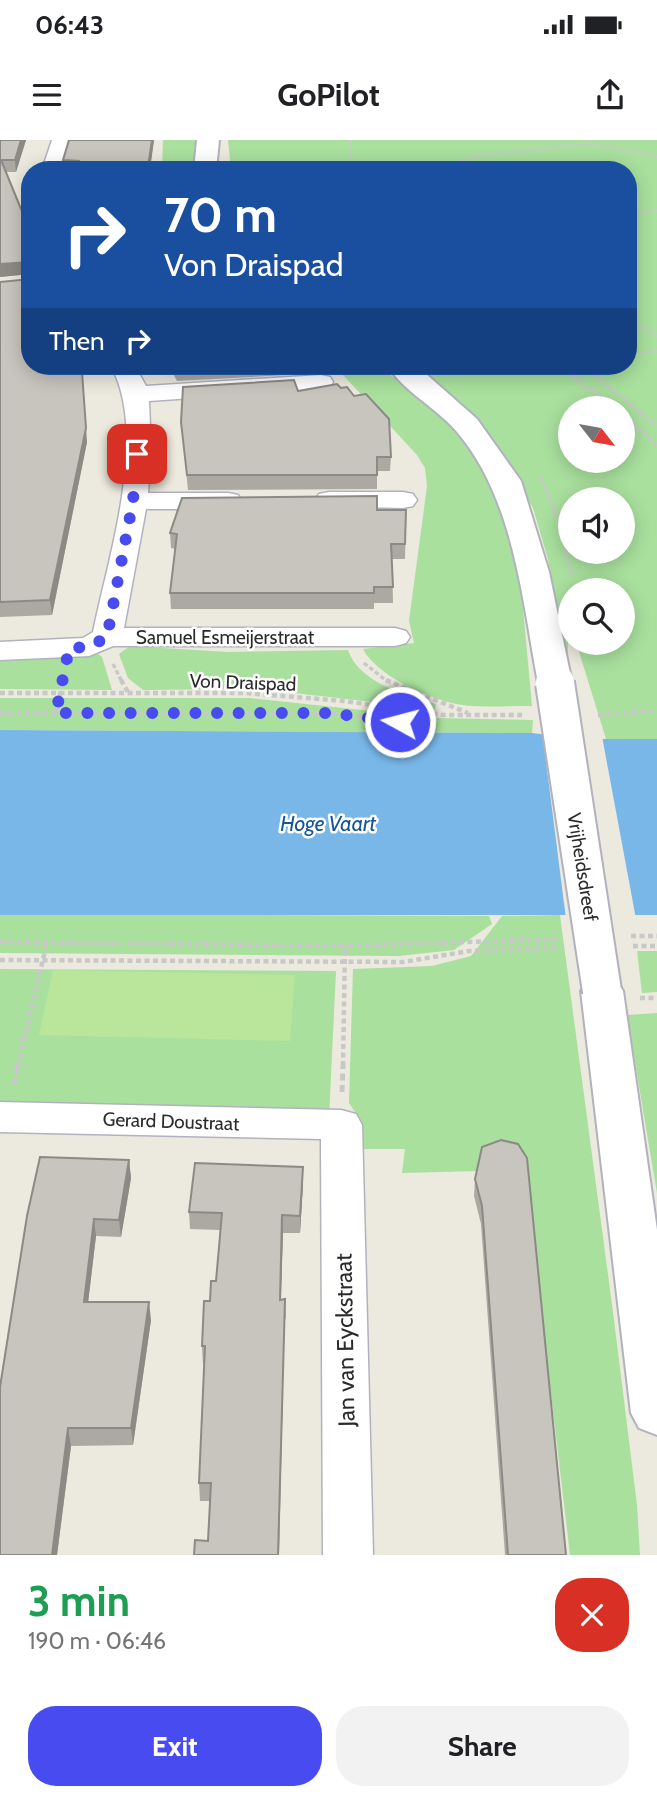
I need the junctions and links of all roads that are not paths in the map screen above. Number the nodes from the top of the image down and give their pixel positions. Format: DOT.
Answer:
graph roads {
  1 [pos="62,140"];
  2 [pos="55,161"];
  3 [pos="128,375"];
  4 [pos="411,375"];
  5 [pos="321,382"];
  6 [pos="136,394"];
  7 [pos="255,500"];
  8 [pos="309,500"];
  9 [pos="403,500"];
  10 [pos="133,501"];
  11 [pos="107,637"];
  12 [pos="395,637"];
  13 [pos="0,650"];
  14 [pos="3,1117"];
  15 [pos="341,1125"];
  16 [pos="657,1413"];
  17 [pos="348,1555"];
  1 -- 2 [label="street"];
  3 -- 6 [label="street, Samuel Esmeijerstraat"];
  4 -- 16 [label="main road, Vrijheidsdreef, bridge"];
  5 -- 6 [label="street"];
  6 -- 10 [label="street, Samuel Esmeijerstraat"];
  7 -- 10 [label="street"];
  8 -- 9 [label="street"];
  10 -- 11 [label="street, Samuel Esmeijerstraat"];
  11 -- 12 [label="street, Samuel Esmeijerstraat"];
  11 -- 13 [label="street"];
  14 -- 15 [label="street, Gerard Doustraat"];
  15 -- 17 [label="street, Jan van Eyckstraat"];
}
